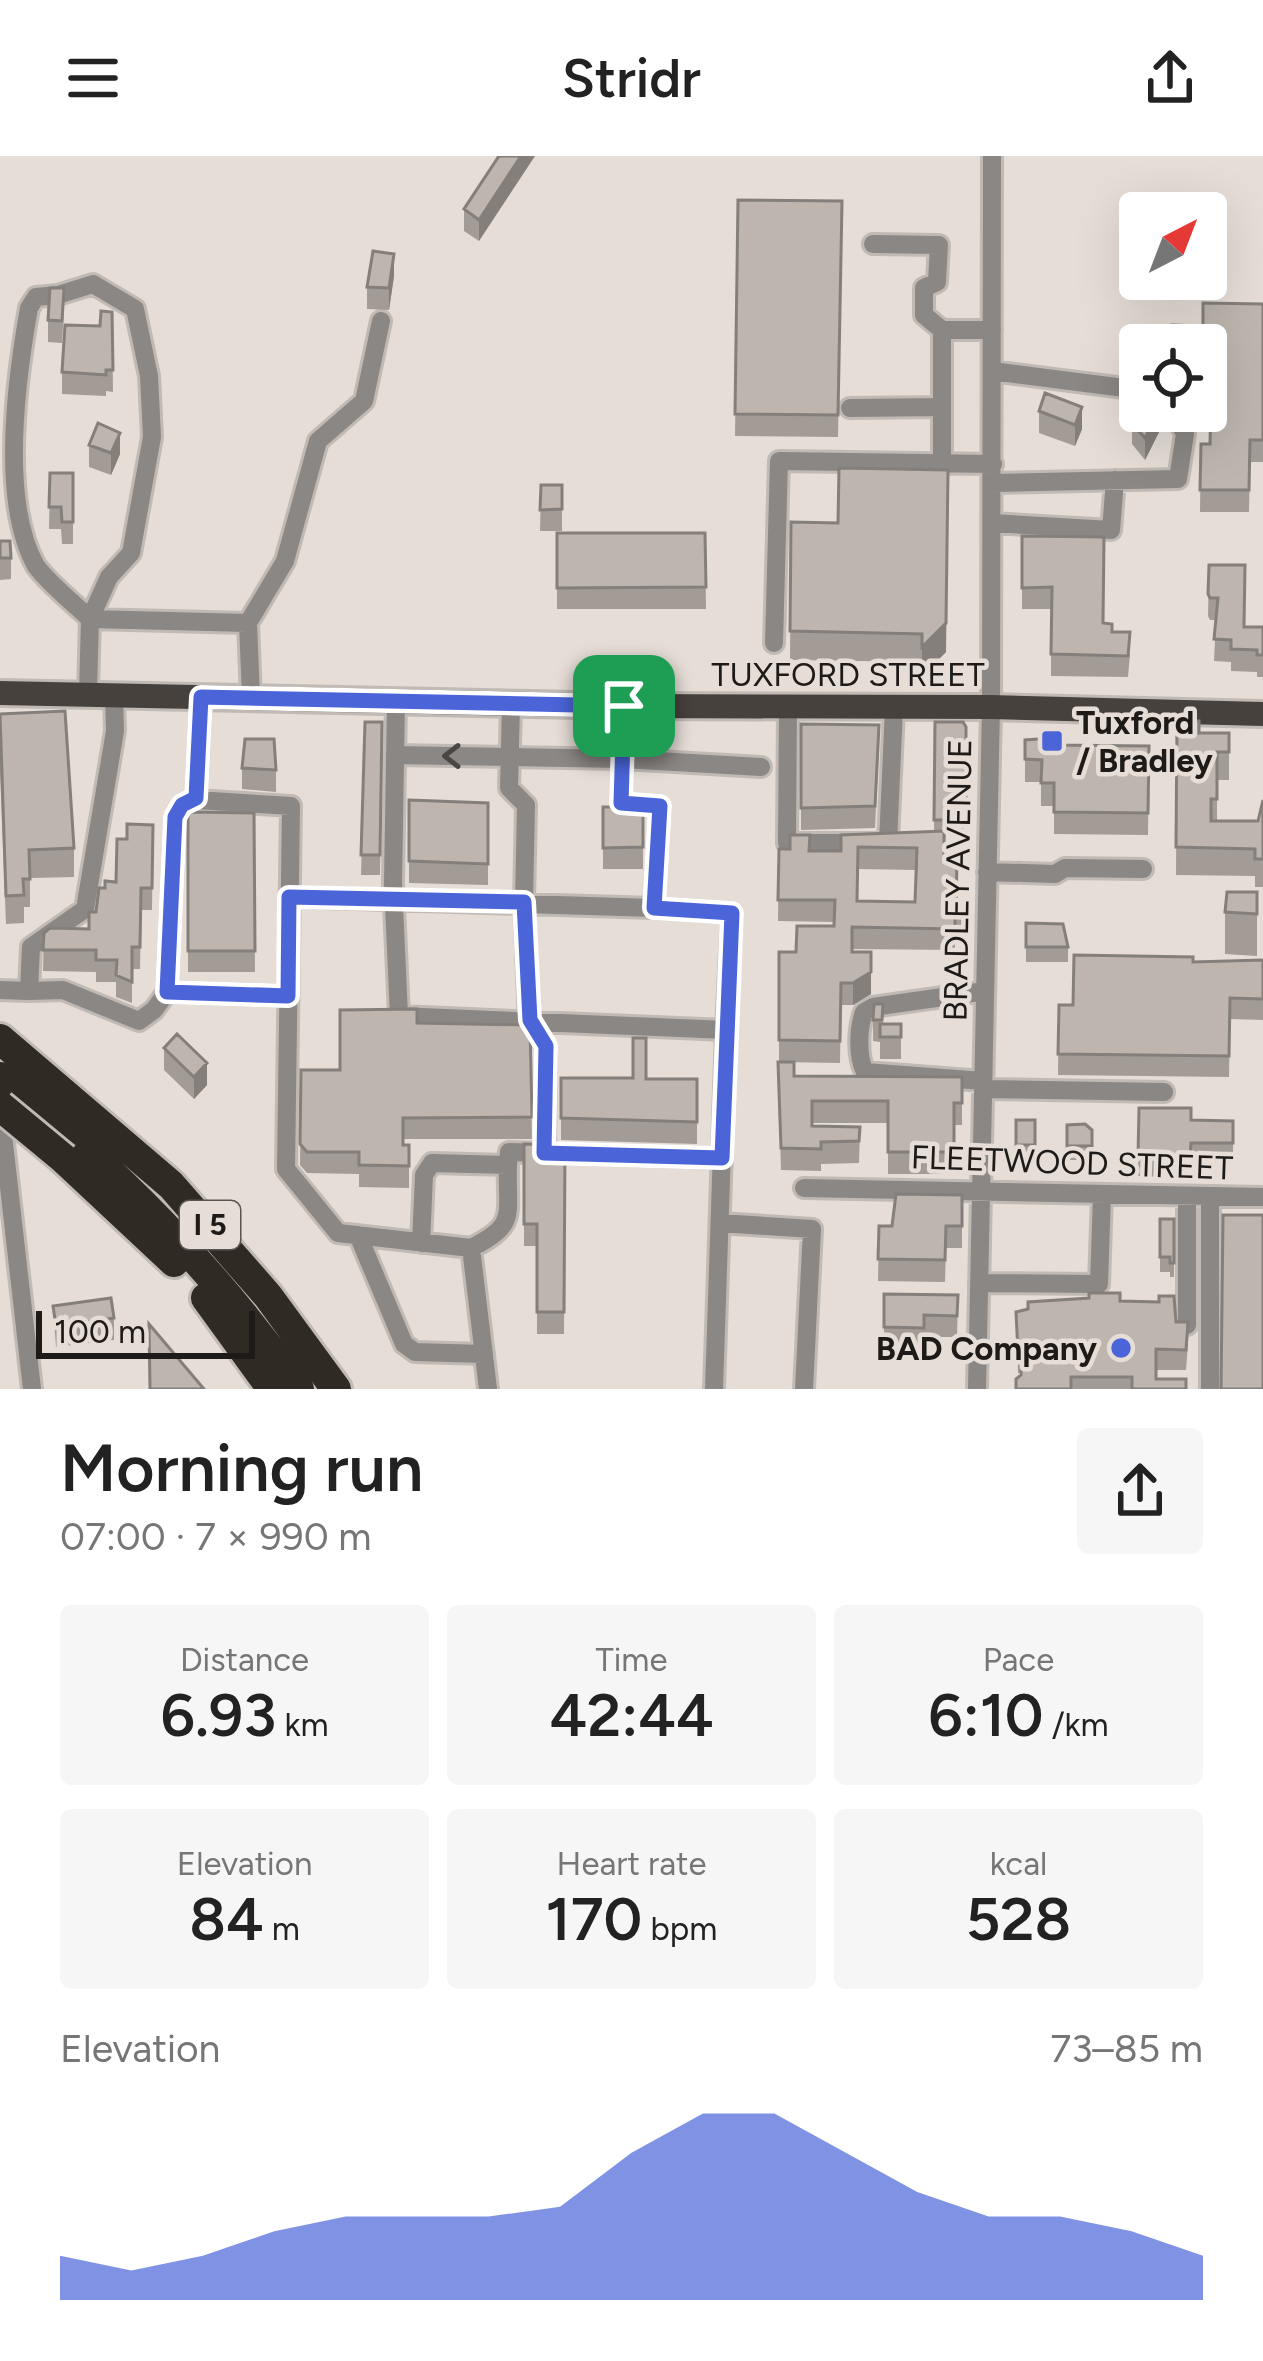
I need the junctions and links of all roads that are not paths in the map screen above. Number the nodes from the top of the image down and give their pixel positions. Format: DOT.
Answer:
graph roads {
  1 [pos="992,156"];
  2 [pos="873,244"];
  3 [pos="382,321"];
  4 [pos="943,330"];
  5 [pos="992,330"];
  6 [pos="992,371"];
  7 [pos="1119,387"];
  8 [pos="942,407"];
  9 [pos="850,408"];
  10 [pos="1184,432"];
  11 [pos="942,464"];
  12 [pos="993,474"];
  13 [pos="1115,480"];
  14 [pos="992,523"];
  15 [pos="91,619"];
  16 [pos="248,623"];
  17 [pos="774,643"];
  18 [pos="0,693"];
  19 [pos="114,693"];
  20 [pos="88,694"];
  21 [pos="201,697"];
  22 [pos="251,698"];
  23 [pos="396,701"];
  24 [pos="511,704"];
  25 [pos="624,706"];
  26 [pos="788,707"];
  27 [pos="991,707"];
  28 [pos="894,708"];
  29 [pos="1263,714"];
  30 [pos="395,751"];
  31 [pos="509,756"];
  32 [pos="623,759"];
  33 [pos="761,767"];
  34 [pos="196,798"];
  35 [pos="1143,869"];
  36 [pos="987,872"];
  37 [pos="289,897"];
  38 [pos="394,898"];
  39 [pos="524,902"];
  40 [pos="654,908"];
  41 [pos="0,990"];
  42 [pos="29,991"];
  43 [pos="985,991"];
  44 [pos="167,992"];
  45 [pos="288,996"];
  46 [pos="530,1020"];
  47 [pos="726,1030"];
  48 [pos="0,1039"];
  49 [pos="0,1062"];
  50 [pos="0,1077"];
  51 [pos="983,1085"];
  52 [pos="1164,1092"];
  53 [pos="0,1106"];
  54 [pos="60,1107"];
  55 [pos="544,1153"];
  56 [pos="722,1158"];
  57 [pos="508,1165"];
  58 [pos="804,1188"];
  59 [pos="980,1192"];
  60 [pos="1102,1194"];
  61 [pos="1187,1196"];
  62 [pos="1210,1196"];
  63 [pos="1263,1198"];
  64 [pos="720,1223"];
  65 [pos="358,1235"];
  66 [pos="421,1243"];
  67 [pos="471,1248"];
  68 [pos="979,1282"];
  69 [pos="1187,1325"];
  70 [pos="484,1354"];
  71 [pos="32,1389"];
  72 [pos="272,1389"];
  73 [pos="298,1389"];
  74 [pos="314,1389"];
  75 [pos="336,1389"];
  76 [pos="488,1389"];
  77 [pos="714,1389"];
  78 [pos="804,1389"];
  79 [pos="977,1389"];
  80 [pos="1210,1389"];
  1 -- 5 [label="street, BRADLEY AVENUE"];
  2 -- 4 [label="street"];
  3 -- 16 [label="street"];
  4 -- 5 [label="street"];
  4 -- 8 [label="street"];
  5 -- 6 [label="street, BRADLEY AVENUE"];
  6 -- 7 [label="street"];
  6 -- 12 [label="street, BRADLEY AVENUE"];
  8 -- 9 [label="street"];
  8 -- 11 [label="street"];
  10 -- 13 [label="street"];
  11 -- 12 [label="street"];
  11 -- 17 [label="street"];
  12 -- 13 [label="street"];
  12 -- 14 [label="street, BRADLEY AVENUE"];
  13 -- 14 [label="street"];
  14 -- 27 [label="street, BRADLEY AVENUE"];
  15 -- 15 [label="street"];
  15 -- 16 [label="street"];
  15 -- 20 [label="street"];
  16 -- 22 [label="street"];
  18 -- 20 [label="main road, TUXFORD STREET"];
  19 -- 20 [label="main road, TUXFORD STREET"];
  19 -- 21 [label="main road, TUXFORD STREET"];
  19 -- 42 [label="street"];
  21 -- 22 [label="main road, TUXFORD STREET"];
  21 -- 34 [label="street"];
  22 -- 23 [label="main road, TUXFORD STREET"];
  23 -- 24 [label="main road, TUXFORD STREET"];
  23 -- 30 [label="street"];
  24 -- 25 [label="main road, TUXFORD STREET"];
  24 -- 31 [label="street"];
  25 -- 26 [label="main road, TUXFORD STREET"];
  25 -- 32 [label="street"];
  26 -- 28 [label="main road, TUXFORD STREET"];
  26 -- 28 [label="street"];
  27 -- 28 [label="main road, TUXFORD STREET"];
  27 -- 29 [label="main road, TUXFORD STREET"];
  27 -- 36 [label="street, BRADLEY AVENUE"];
  31 -- 30 [label="street, one-way"];
  30 -- 38 [label="street"];
  31 -- 32 [label="street"];
  31 -- 39 [label="street"];
  32 -- 33 [label="street"];
  32 -- 40 [label="street"];
  34 -- 37 [label="street"];
  34 -- 44 [label="street"];
  35 -- 36 [label="street"];
  36 -- 43 [label="street, BRADLEY AVENUE"];
  37 -- 38 [label="street"];
  37 -- 45 [label="street"];
  38 -- 39 [label="street"];
  38 -- 46 [label="street"];
  39 -- 40 [label="street"];
  39 -- 46 [label="street"];
  40 -- 47 [label="street"];
  41 -- 42 [label="street"];
  42 -- 44 [label="street"];
  43 -- 51 [label="street, BRADLEY AVENUE"];
  43 -- 51 [label="street"];
  44 -- 45 [label="street"];
  45 -- 65 [label="street"];
  46 -- 47 [label="street"];
  46 -- 55 [label="street"];
  47 -- 56 [label="street"];
  48 -- 54 [label="highway, I 5"];
  49 -- 54 [label="highway"];
  50 -- 54 [label="highway"];
  51 -- 52 [label="street"];
  51 -- 59 [label="street, BRADLEY AVENUE"];
  53 -- 71 [label="street"];
  53 -- 72 [label="highway, I 5, bridge"];
  54 -- 73 [label="highway"];
  54 -- 74 [label="highway"];
  54 -- 75 [label="highway, I 5"];
  55 -- 56 [label="street"];
  55 -- 57 [label="street"];
  56 -- 64 [label="street"];
  57 -- 66 [label="street"];
  57 -- 67 [label="street"];
  58 -- 59 [label="street, FLEETWOOD STREET"];
  59 -- 60 [label="street, FLEETWOOD STREET"];
  59 -- 68 [label="street, BRADLEY AVENUE"];
  60 -- 61 [label="street, FLEETWOOD STREET"];
  60 -- 68 [label="street"];
  61 -- 62 [label="street, FLEETWOOD STREET"];
  61 -- 69 [label="street"];
  62 -- 63 [label="street, FLEETWOOD STREET"];
  62 -- 80 [label="street"];
  64 -- 77 [label="street"];
  64 -- 78 [label="street"];
  65 -- 66 [label="street"];
  65 -- 70 [label="street"];
  66 -- 67 [label="street"];
  67 -- 70 [label="street"];
  68 -- 79 [label="street, BRADLEY AVENUE"];
  70 -- 76 [label="street"];
}
